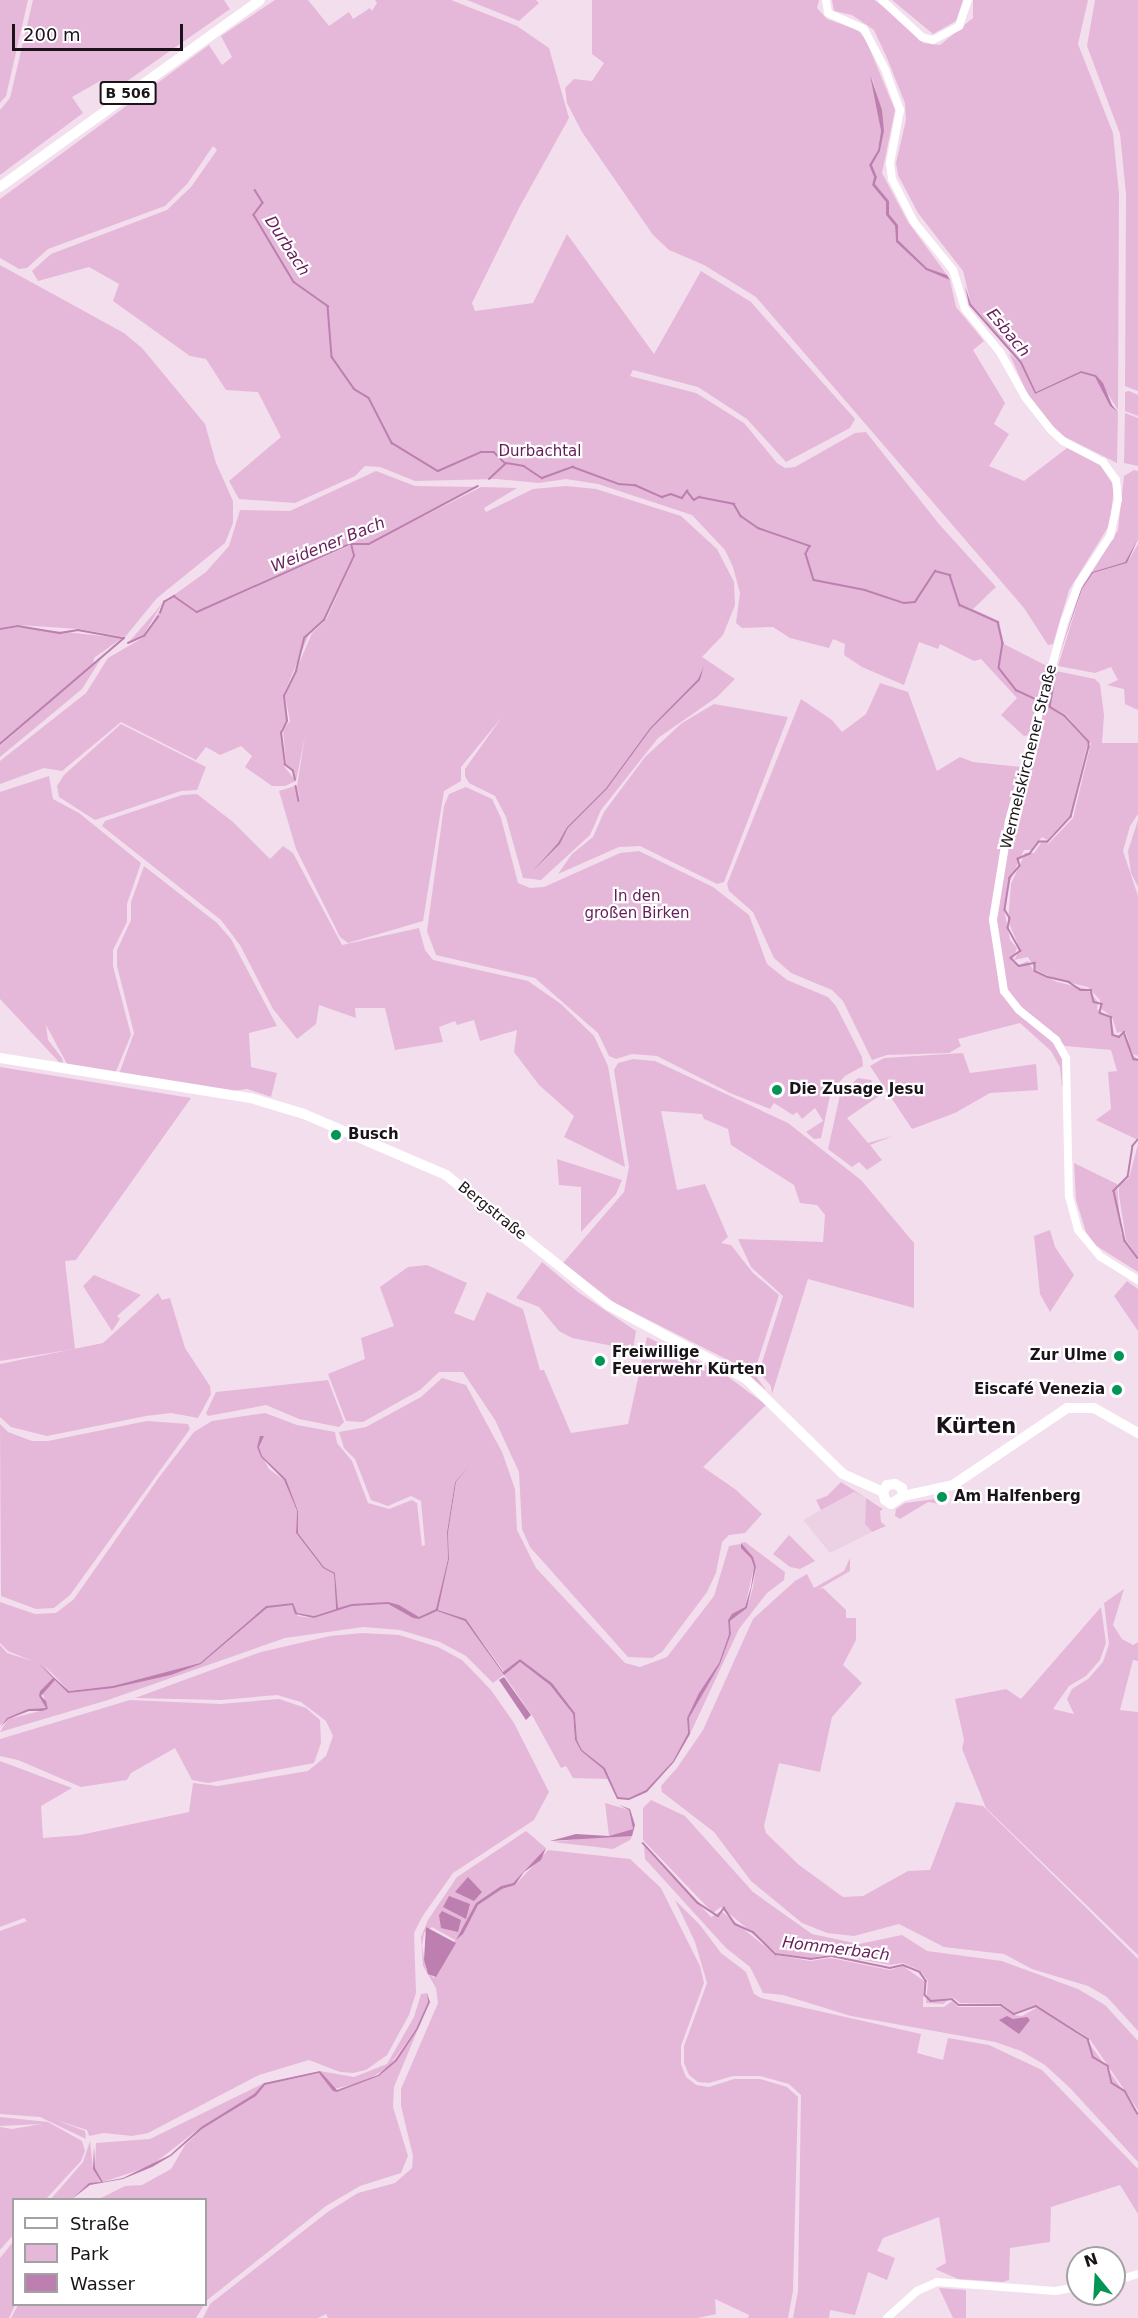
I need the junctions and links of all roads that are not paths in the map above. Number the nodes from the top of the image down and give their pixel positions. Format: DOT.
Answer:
graph roads {
  1 [pos="260,0"];
  2 [pos="826,0"];
  3 [pos="882,0"];
  4 [pos="968,0"];
  5 [pos="0,187"];
  6 [pos="0,1058"];
  7 [pos="1138,1280"];
  8 [pos="1138,1433"];
  9 [pos="1066,2289"];
  10 [pos="887,2318"];
  1 -- 5 [label="main road, B 506"];
  2 -- 7 [label="street, Wermelskirchener Straße"];
  3 -- 4 [label="street"];
  6 -- 8 [label="main road, Bergstraße"];
  9 -- 10 [label="street"];
}
